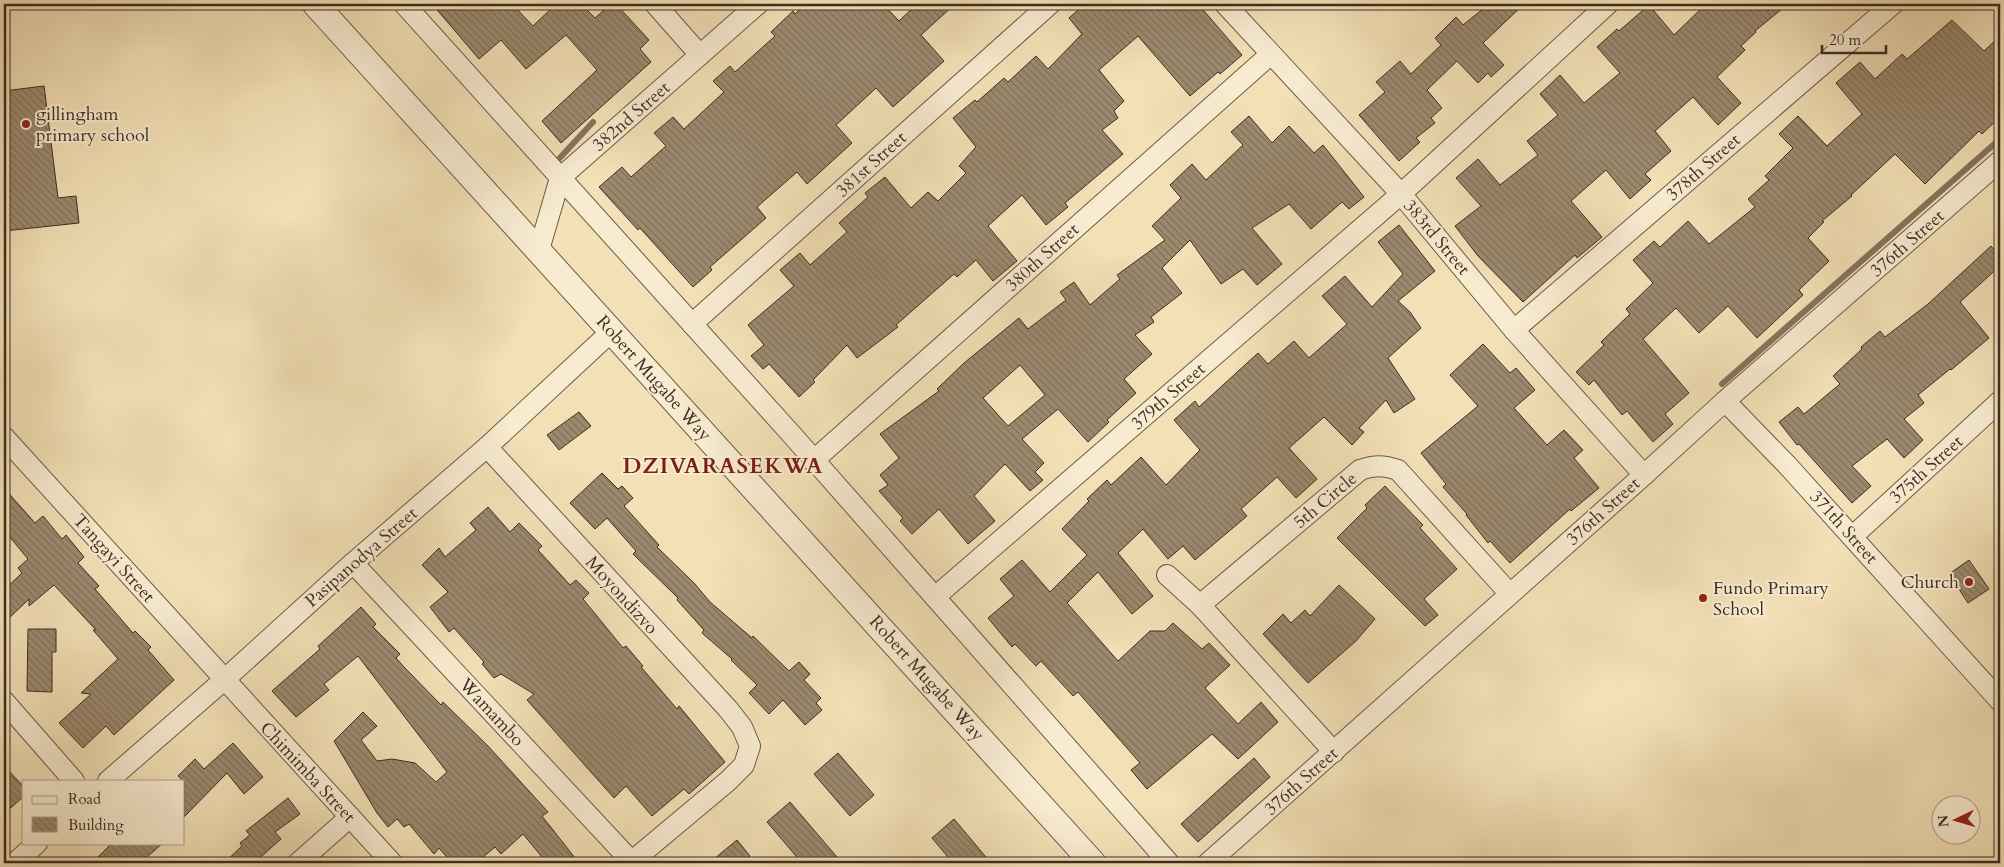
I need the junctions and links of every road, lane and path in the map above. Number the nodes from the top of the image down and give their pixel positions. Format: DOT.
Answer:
graph roads {
  1 [pos="316,4"];
  2 [pos="404,4"];
  3 [pos="655,4"];
  4 [pos="758,4"];
  5 [pos="1050,4"];
  6 [pos="1225,4"];
  7 [pos="1608,4"];
  8 [pos="1893,4"];
  9 [pos="700,54"];
  10 [pos="1271,54"];
  11 [pos="2000,162"];
  12 [pos="560,178"];
  13 [pos="1401,194"];
  14 [pos="539,250"];
  15 [pos="692,324"];
  16 [pos="1514,330"];
  17 [pos="612,331"];
  18 [pos="1725,401"];
  19 [pos="2000,402"];
  20 [pos="4,436"];
  21 [pos="487,447"];
  22 [pos="813,461"];
  23 [pos="1644,475"];
  24 [pos="1852,536"];
  25 [pos="353,563"];
  26 [pos="1167,575"];
  27 [pos="1510,594"];
  28 [pos="935,597"];
  29 [pos="1200,605"];
  30 [pos="224,680"];
  31 [pos="4,701"];
  32 [pos="2000,701"];
  33 [pos="1334,752"];
  34 [pos="73,780"];
  35 [pos="109,780"];
  36 [pos="350,817"];
  37 [pos="36,844"];
  38 [pos="631,862"];
  39 [pos="15,863"];
  40 [pos="298,863"];
  41 [pos="392,863"];
  42 [pos="1093,863"];
  43 [pos="1169,863"];
  44 [pos="1208,863"];
  1 -- 14 [label="street, Robert Mugabe Way"];
  2 -- 12 [label="street"];
  3 -- 9 [label="street"];
  4 -- 9 [label="street, 382nd Street"];
  5 -- 15 [label="street, 381st Street"];
  6 -- 10 [label="street, 383rd Street"];
  7 -- 13 [label="street, 379th Street"];
  8 -- 16 [label="street, 378th Street"];
  9 -- 12 [label="street, 382nd Street"];
  10 -- 13 [label="street, 383rd Street"];
  10 -- 22 [label="street, 380th Street"];
  11 -- 18 [label="street, 376th Street"];
  12 -- 14 [label="street"];
  12 -- 15 [label="street"];
  13 -- 16 [label="street, 383rd Street"];
  13 -- 28 [label="street, 379th Street"];
  14 -- 17 [label="street, Robert Mugabe Way"];
  15 -- 22 [label="street"];
  16 -- 23 [label="street, 383rd Street"];
  17 -- 21 [label="street, Pasipanodya Street"];
  17 -- 42 [label="street, Robert Mugabe Way"];
  18 -- 23 [label="street, 376th Street"];
  18 -- 24 [label="street, 371th Street"];
  19 -- 24 [label="street, 375th Street"];
  20 -- 30 [label="street, Tangayi Street"];
  21 -- 25 [label="street, Pasipanodya Street"];
  21 -- 38 [label="street, Moyondizvo"];
  22 -- 28 [label="street"];
  23 -- 27 [label="street, 376th Street"];
  24 -- 32 [label="street, 371th Street"];
  25 -- 30 [label="street, Pasipanodya Street"];
  25 -- 38 [label="street, Wamambo"];
  26 -- 29 [label="street"];
  27 -- 29 [label="street, 5th Circle"];
  27 -- 33 [label="street, 376th Street"];
  28 -- 43 [label="street"];
  29 -- 33 [label="street"];
  30 -- 35 [label="street, Pasipanodya Street"];
  30 -- 36 [label="street, Chimimba Street"];
  31 -- 34 [label="street"];
  33 -- 44 [label="street, 376th Street"];
  36 -- 40 [label="street"];
  36 -- 41 [label="street, Chimimba Street"];
  37 -- 39 [label="street"];
}
